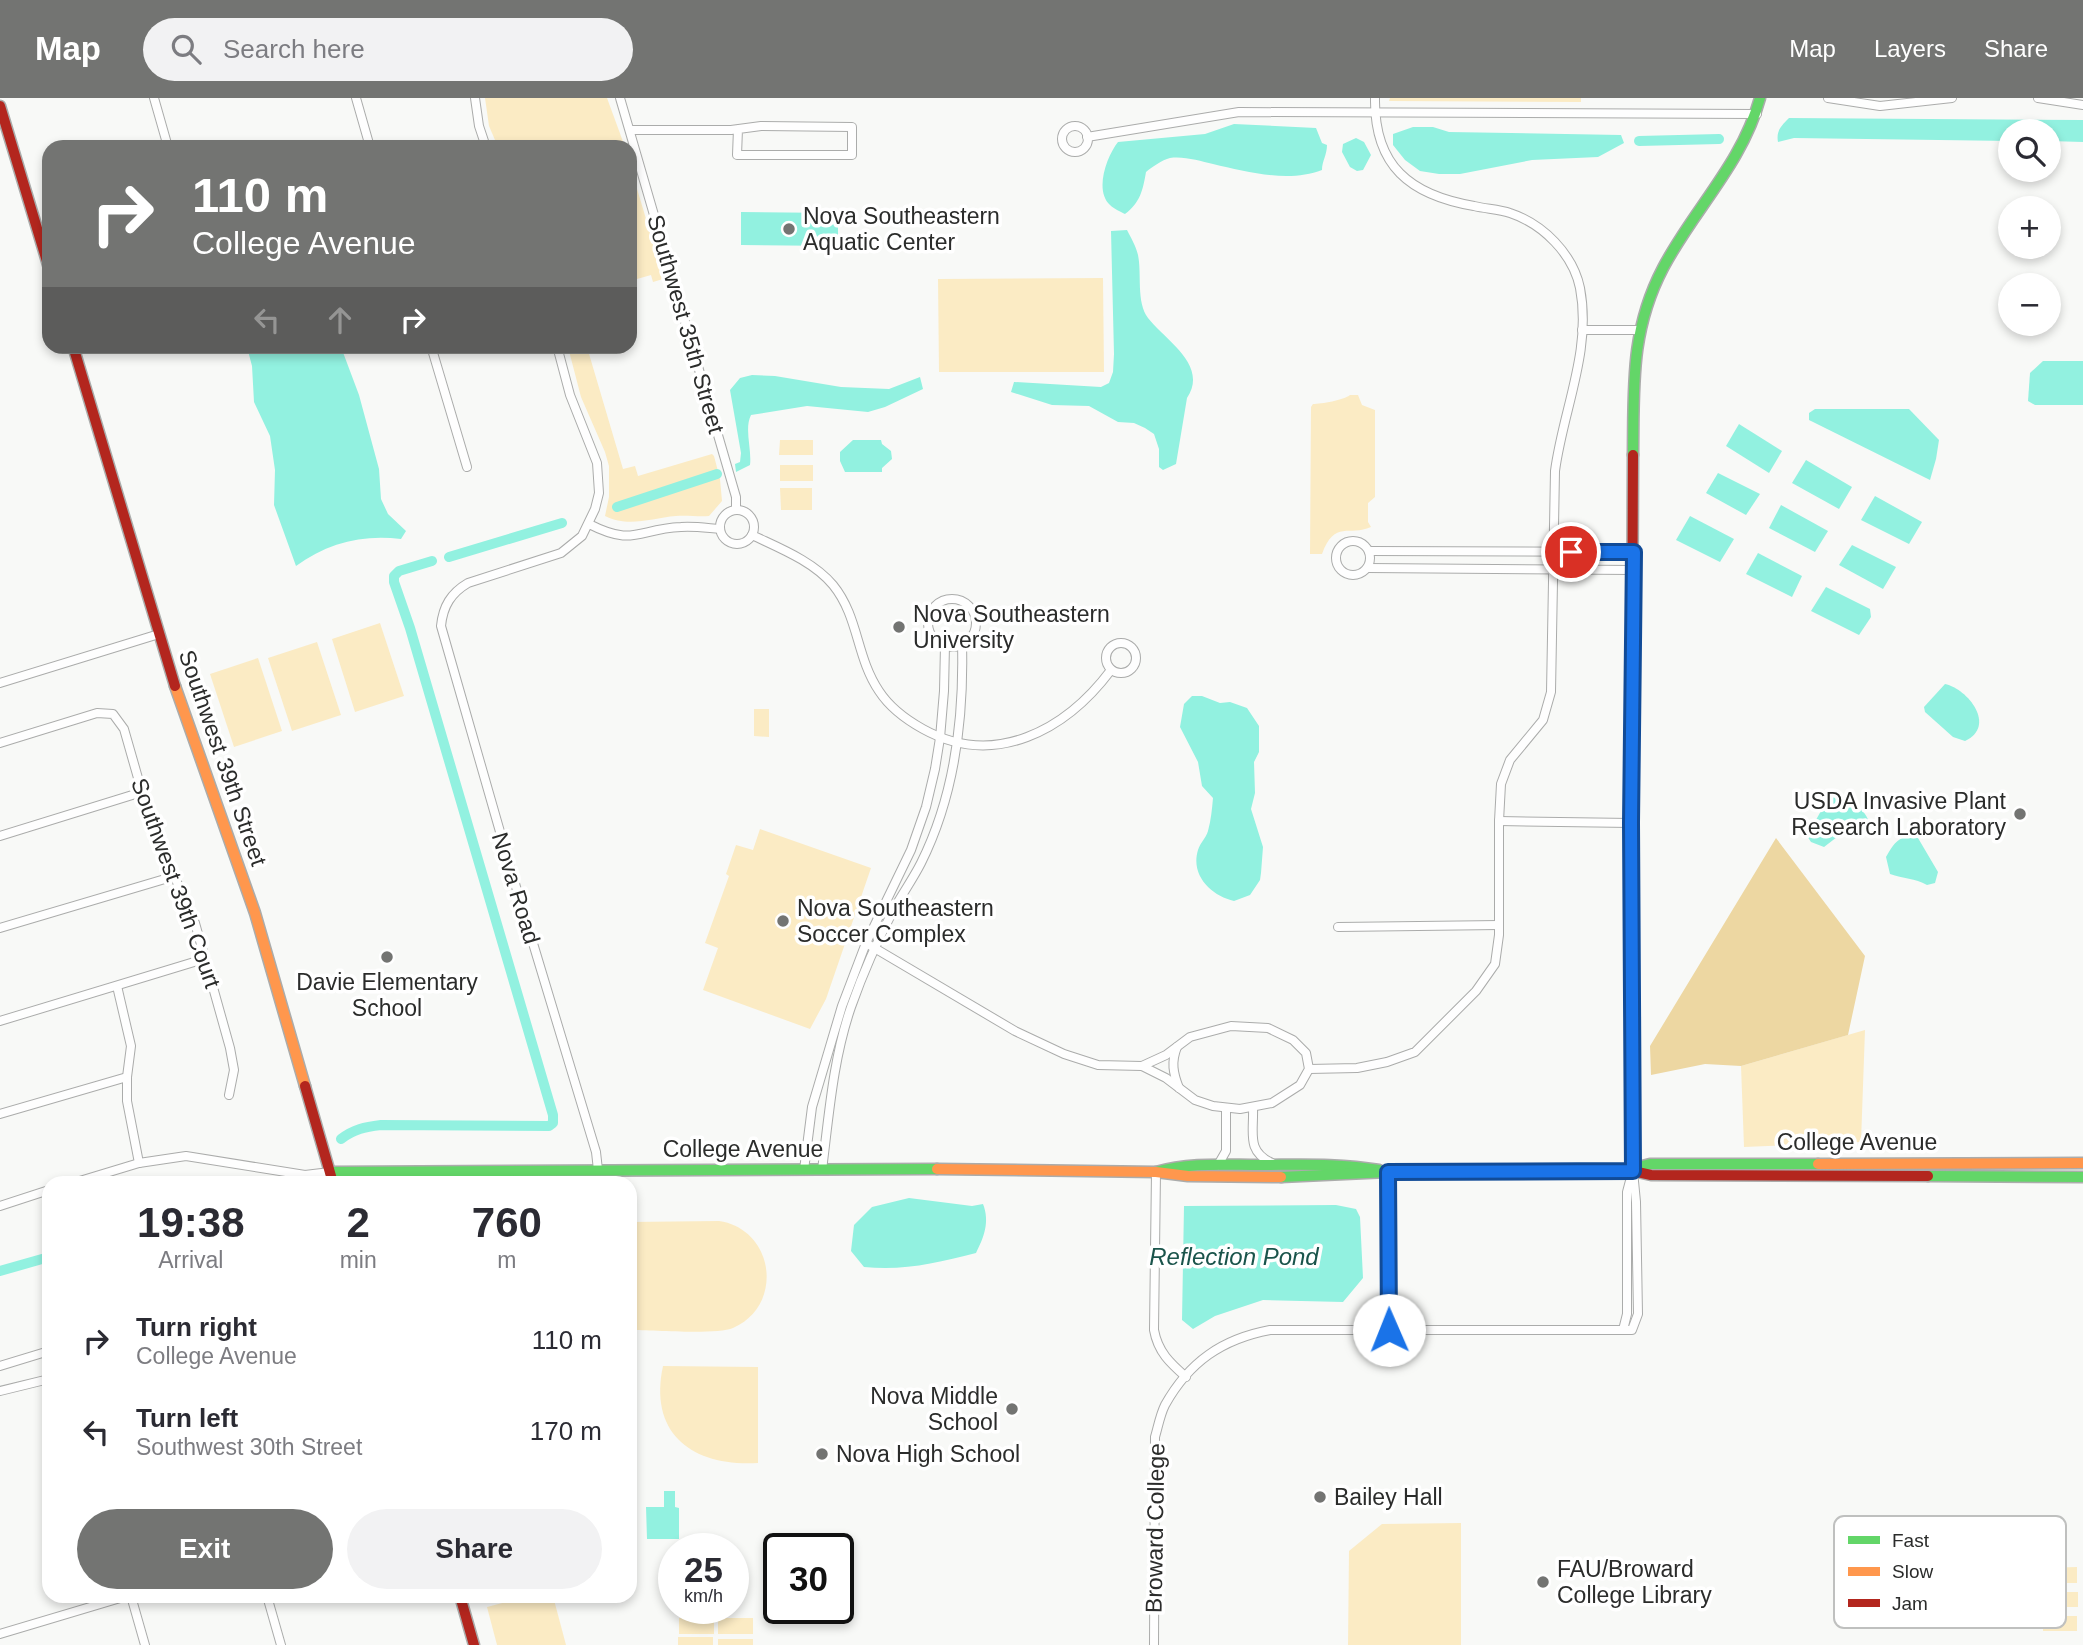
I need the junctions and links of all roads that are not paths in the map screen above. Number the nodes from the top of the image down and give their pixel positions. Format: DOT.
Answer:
graph roads {
  1 [pos="154,98"];
  2 [pos="356,98"];
  3 [pos="475,98"];
  4 [pos="620,98"];
  5 [pos="1375,98"];
  6 [pos="1760,98"];
  7 [pos="1828,98"];
  8 [pos="1952,98"];
  9 [pos="2038,98"];
  10 [pos="2083,105"];
  11 [pos="0,106"];
  12 [pos="1375,114"];
  13 [pos="1757,114"];
  14 [pos="738,129"];
  15 [pos="631,130"];
  16 [pos="1087,136"];
  17 [pos="166,140"];
  18 [pos="368,140"];
  19 [pos="484,140"];
  20 [pos="634,140"];
  21 [pos="637,151"];
  22 [pos="42,245"];
  23 [pos="1582,330"];
  24 [pos="1640,330"];
  25 [pos="75,354"];
  26 [pos="432,354"];
  27 [pos="559,354"];
  28 [pos="467,467"];
  29 [pos="736,510"];
  30 [pos="589,524"];
  31 [pos="720,529"];
  32 [pos="752,535"];
  33 [pos="1369,551"];
  34 [pos="1553,552"];
  35 [pos="1634,552"];
  36 [pos="1368,568"];
  37 [pos="1553,568"];
  38 [pos="1633,570"];
  39 [pos="159,634"];
  40 [pos="961,644"];
  41 [pos="945,645"];
  42 [pos="1111,670"];
  43 [pos="0,683"];
  44 [pos="940,738"];
  45 [pos="956,742"];
  46 [pos="0,743"];
  47 [pos="142,792"];
  48 [pos="1499,821"];
  49 [pos="1631,823"];
  50 [pos="0,835"];
  51 [pos="175,876"];
  52 [pos="1499,925"];
  53 [pos="1338,927"];
  54 [pos="0,928"];
  55 [pos="870,945"];
  56 [pos="204,959"];
  57 [pos="117,986"];
  58 [pos="0,1021"];
  59 [pos="1178,1047"];
  60 [pos="1142,1066"];
  61 [pos="1309,1069"];
  62 [pos="127,1077"];
  63 [pos="818,1084"];
  64 [pos="832,1088"];
  65 [pos="1180,1088"];
  66 [pos="229,1095"];
  67 [pos="1226,1108"];
  68 [pos="1253,1108"];
  69 [pos="0,1114"];
  70 [pos="139,1163"];
  71 [pos="2083,1163"];
  72 [pos="1218,1165"];
  73 [pos="1275,1165"];
  74 [pos="598,1170"];
  75 [pos="804,1170"];
  76 [pos="822,1170"];
  77 [pos="1633,1171"];
  78 [pos="1156,1172"];
  79 [pos="1388,1172"];
  80 [pos="96,1176"];
  81 [pos="314,1176"];
  82 [pos="331,1176"];
  83 [pos="398,1176"];
  84 [pos="2083,1177"];
  85 [pos="42,1193"];
  86 [pos="0,1206"];
  87 [pos="1389,1330"];
  88 [pos="42,1353"];
  89 [pos="0,1366"];
  90 [pos="1186,1377"];
  91 [pos="42,1381"];
  92 [pos="0,1391"];
  93 [pos="105,1603"];
  94 [pos="131,1603"];
  95 [pos="269,1603"];
  96 [pos="462,1603"];
  97 [pos="0,1634"];
  98 [pos="145,1645"];
  99 [pos="281,1645"];
  100 [pos="474,1645"];
  101 [pos="1154,1645"];
  1 -- 17 [label="street"];
  2 -- 18 [label="street"];
  3 -- 19 [label="street"];
  4 -- 15 [label="street, Southwest 35th Street"];
  5 -- 12 [label="street"];
  6 -- 13 [label="street"];
  7 -- 8 [label="street"];
  9 -- 10 [label="street"];
  11 -- 22 [label="street"];
  12 -- 13 [label="street"];
  12 -- 16 [label="street"];
  12 -- 23 [label="street"];
  13 -- 24 [label="street"];
  14 -- 14 [label="street"];
  14 -- 15 [label="street"];
  15 -- 20 [label="street, Southwest 35th Street"];
  21 -- 29 [label="street, Southwest 35th Street"];
  23 -- 24 [label="street"];
  23 -- 34 [label="street"];
  24 -- 35 [label="street"];
  25 -- 39 [label="street, Southwest 39th Street"];
  26 -- 28 [label="street"];
  27 -- 30 [label="street"];
  29 -- 31 [label="street"];
  29 -- 32 [label="street"];
  30 -- 31 [label="street"];
  30 -- 74 [label="street, Nova Road"];
  31 -- 32 [label="street"];
  32 -- 44 [label="street"];
  33 -- 34 [label="street"];
  33 -- 36 [label="street"];
  33 -- 36 [label="street"];
  34 -- 35 [label="street"];
  34 -- 37 [label="street"];
  35 -- 38 [label="street"];
  36 -- 37 [label="street"];
  37 -- 38 [label="street"];
  37 -- 48 [label="street"];
  38 -- 49 [label="street"];
  39 -- 43 [label="street"];
  39 -- 82 [label="street, Southwest 39th Street"];
  40 -- 41 [label="street"];
  40 -- 41 [label="street"];
  40 -- 45 [label="street"];
  41 -- 44 [label="street"];
  42 -- 45 [label="street"];
  44 -- 45 [label="street"];
  44 -- 55 [label="street"];
  45 -- 55 [label="street"];
  46 -- 47 [label="street, Southwest 39th Court"];
  47 -- 50 [label="street"];
  47 -- 51 [label="street, Southwest 39th Court"];
  48 -- 49 [label="street"];
  48 -- 52 [label="street"];
  49 -- 77 [label="street"];
  51 -- 54 [label="street"];
  51 -- 56 [label="street, Southwest 39th Court"];
  52 -- 53 [label="street"];
  52 -- 61 [label="street"];
  55 -- 60 [label="street"];
  55 -- 63 [label="street"];
  55 -- 64 [label="street"];
  56 -- 57 [label="street"];
  56 -- 66 [label="street, Southwest 39th Court"];
  57 -- 58 [label="street"];
  57 -- 62 [label="street"];
  59 -- 60 [label="street"];
  59 -- 61 [label="street"];
  59 -- 65 [label="street"];
  60 -- 65 [label="street"];
  61 -- 68 [label="street"];
  62 -- 69 [label="street"];
  62 -- 70 [label="street"];
  63 -- 64 [label="street"];
  63 -- 75 [label="street"];
  64 -- 76 [label="street"];
  65 -- 67 [label="street"];
  67 -- 68 [label="street"];
  67 -- 72 [label="street"];
  68 -- 73 [label="street"];
  70 -- 80 [label="street"];
  70 -- 81 [label="street"];
  71 -- 77 [label="street, College Avenue"];
  72 -- 73 [label="street, College Avenue"];
  72 -- 78 [label="street, College Avenue"];
  73 -- 79 [label="street, College Avenue"];
  74 -- 75 [label="street, College Avenue"];
  74 -- 83 [label="street, College Avenue"];
  75 -- 76 [label="street, College Avenue"];
  76 -- 78 [label="street, College Avenue"];
  77 -- 79 [label="street, College Avenue"];
  77 -- 84 [label="street, College Avenue"];
  77 -- 87 [label="street, Broward College"];
  78 -- 79 [label="street, College Avenue"];
  78 -- 90 [label="street"];
  79 -- 87 [label="street"];
  85 -- 86 [label="street"];
  87 -- 90 [label="street, Broward College"];
  88 -- 89 [label="street"];
  90 -- 101 [label="street, Broward College"];
  91 -- 92 [label="street"];
  93 -- 97 [label="street"];
  94 -- 98 [label="street"];
  95 -- 99 [label="street"];
  96 -- 100 [label="street"];
}
